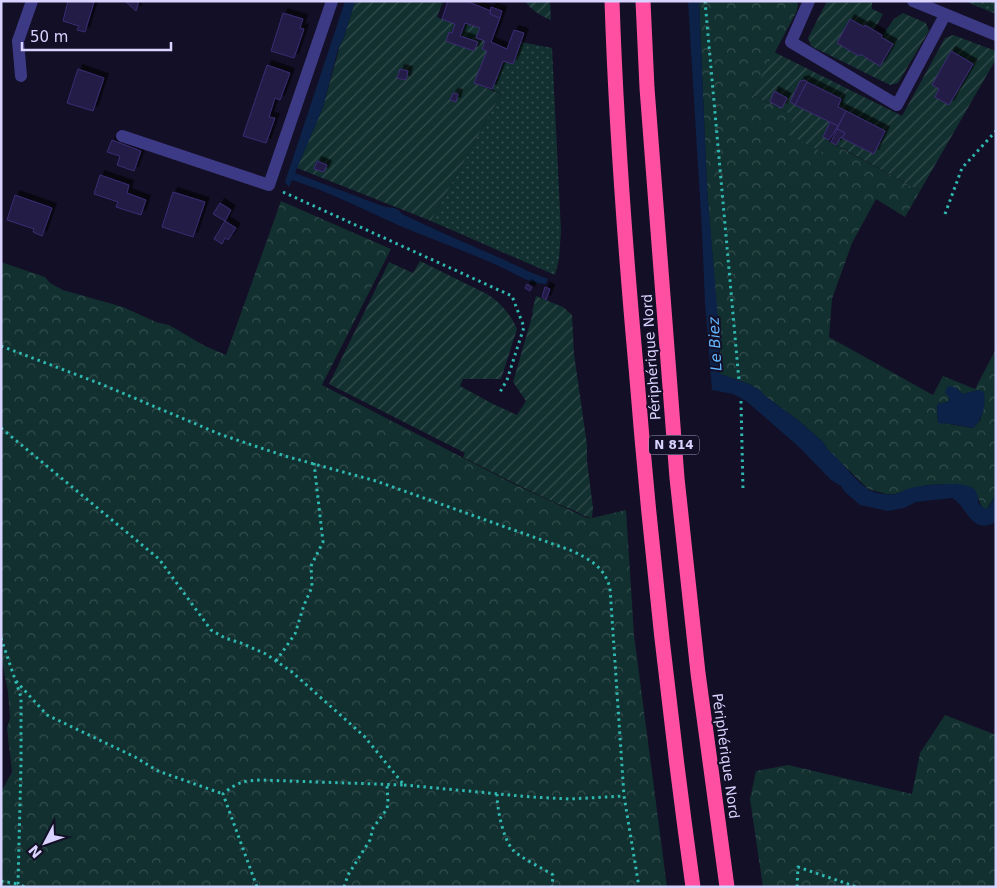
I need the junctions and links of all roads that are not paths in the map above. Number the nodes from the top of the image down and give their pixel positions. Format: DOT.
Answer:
graph roads {
  1 [pos="32,1"];
  2 [pos="332,1"];
  3 [pos="612,1"];
  4 [pos="643,1"];
  5 [pos="809,1"];
  6 [pos="913,1"];
  7 [pos="944,15"];
  8 [pos="996,35"];
  9 [pos="21,76"];
  10 [pos="122,136"];
  11 [pos="693,887"];
  12 [pos="727,887"];
  1 -- 9 [label="street"];
  2 -- 10 [label="street"];
  3 -- 11 [label="highway, Périphérique Nord / N 814"];
  4 -- 12 [label="highway, Périphérique Nord / N 814"];
  5 -- 7 [label="street"];
  6 -- 7 [label="street"];
  7 -- 8 [label="street"];
}
